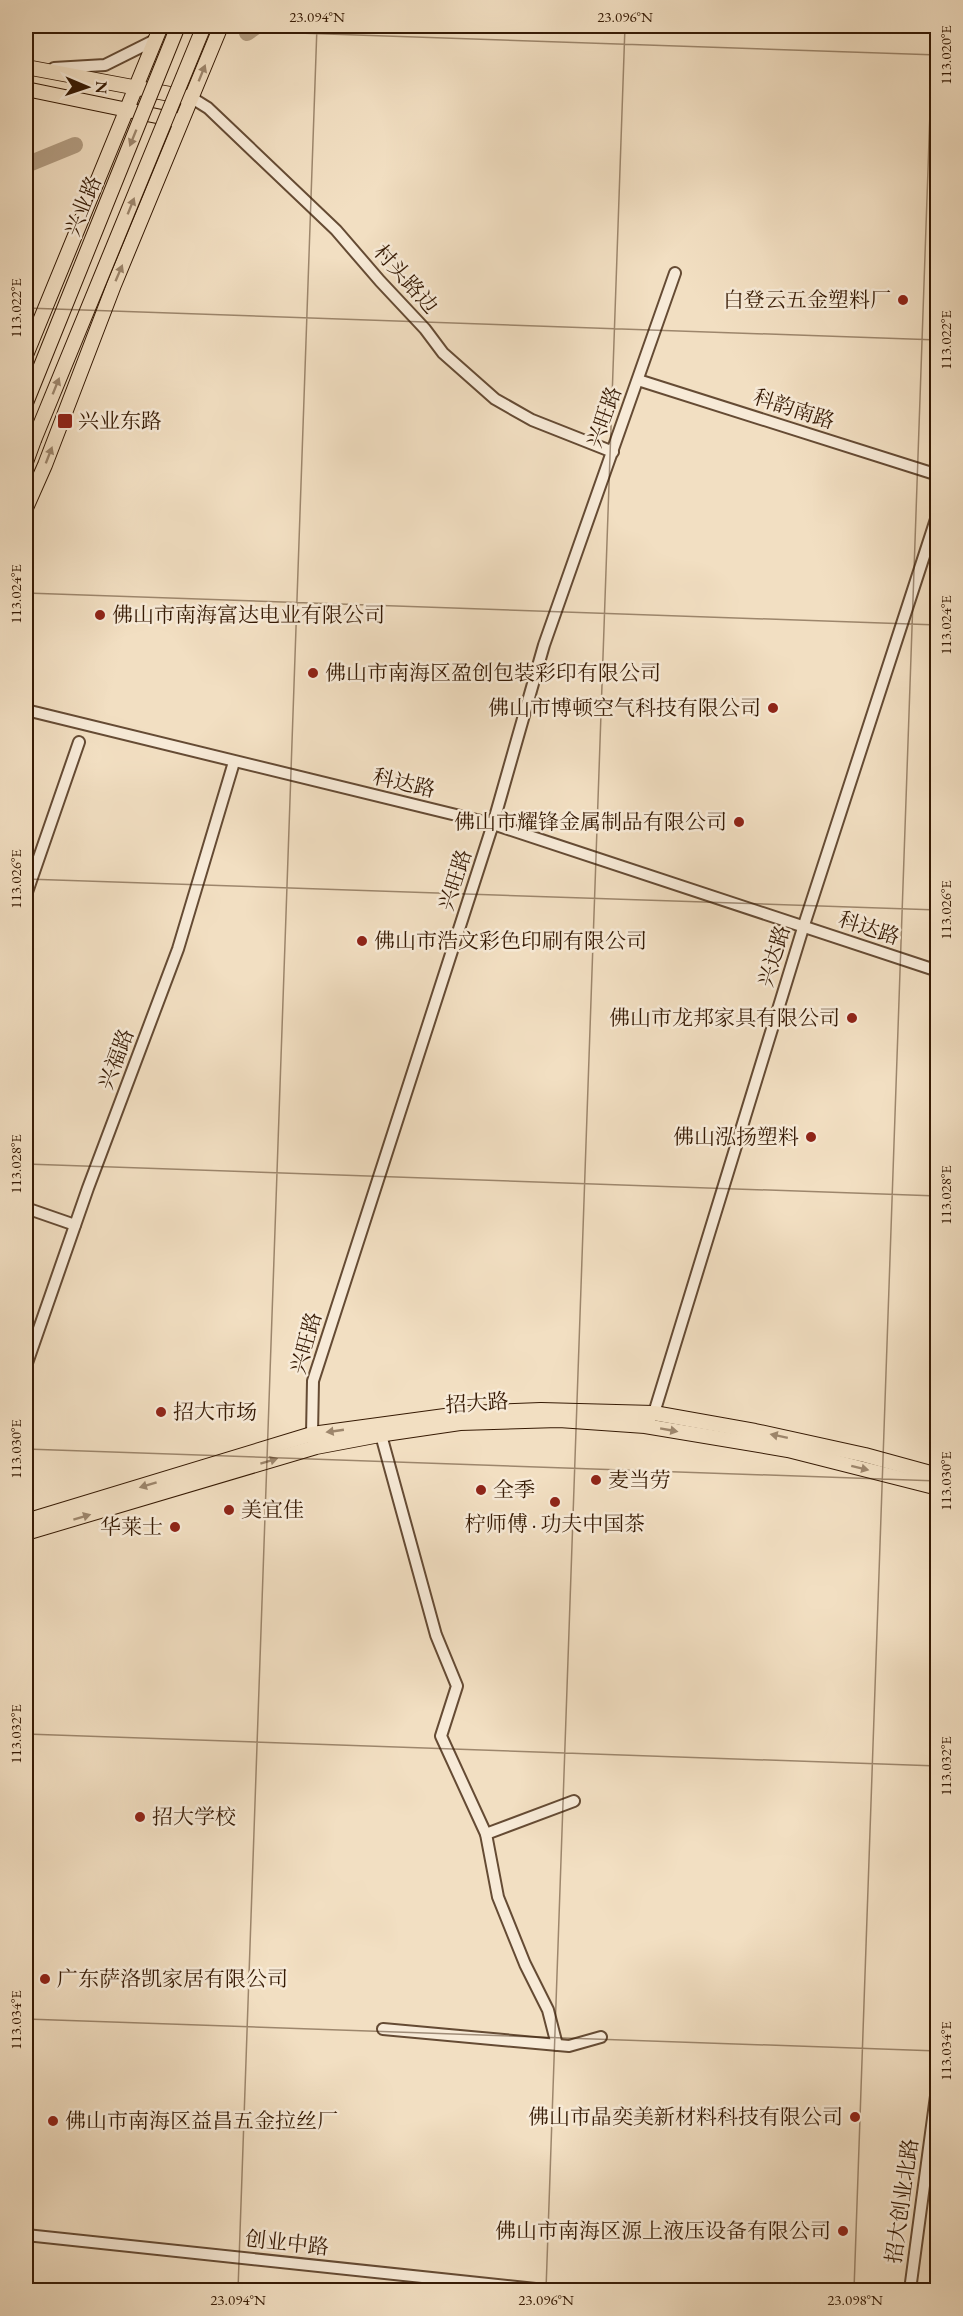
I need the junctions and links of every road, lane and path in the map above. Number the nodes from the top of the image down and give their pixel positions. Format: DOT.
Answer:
graph roads {
  1 [pos="161,26"];
  2 [pos="178,26"];
  3 [pos="204,26"];
  4 [pos="221,26"];
  5 [pos="155,40"];
  6 [pos="26,67"];
  7 [pos="40,69"];
  8 [pos="137,87"];
  9 [pos="26,89"];
  10 [pos="192,98"];
  11 [pos="128,109"];
  12 [pos="182,121"];
  13 [pos="675,273"];
  14 [pos="26,355"];
  15 [pos="638,380"];
  16 [pos="26,403"];
  17 [pos="613,452"];
  18 [pos="26,462"];
  19 [pos="938,475"];
  20 [pos="26,508"];
  21 [pos="938,513"];
  22 [pos="26,710"];
  23 [pos="79,742"];
  24 [pos="234,762"];
  25 [pos="493,824"];
  26 [pos="26,895"];
  27 [pos="803,927"];
  28 [pos="938,971"];
  29 [pos="26,1208"];
  30 [pos="75,1225"];
  31 [pos="29,1348"];
  32 [pos="26,1366"];
  33 [pos="654,1413"];
  34 [pos="645,1426"];
  35 [pos="381,1435"];
  36 [pos="314,1440"];
  37 [pos="938,1475"];
  38 [pos="938,1488"];
  39 [pos="26,1521"];
  40 [pos="26,1533"];
  41 [pos="574,1802"];
  42 [pos="486,1834"];
  43 [pos="383,2029"];
  44 [pos="601,2037"];
  45 [pos="557,2045"];
  46 [pos="938,2081"];
  47 [pos="26,2235"];
  48 [pos="545,2290"];
  49 [pos="910,2290"];
  1 -- 5 [label="main road"];
  2 -- 16 [label="main road, 兴业路, one-way, bridge"];
  18 -- 3 [label="main road, one-way, bridge"];
  10 -- 4 [label="main road, one-way"];
  5 -- 7 [label="street"];
  5 -- 8 [label="main road"];
  6 -- 7 [label="main road"];
  7 -- 8 [label="main road"];
  8 -- 10 [label="main road"];
  8 -- 11 [label="main road"];
  9 -- 11 [label="main road"];
  10 -- 12 [label="main road"];
  10 -- 17 [label="street, 村头路边"];
  11 -- 12 [label="main road"];
  11 -- 14 [label="main road"];
  20 -- 12 [label="main road, one-way"];
  13 -- 15 [label="street, 兴旺路"];
  15 -- 17 [label="street, 兴旺路"];
  15 -- 19 [label="street, 科韵南路"];
  17 -- 25 [label="street, 兴旺路"];
  21 -- 27 [label="street, 兴达路"];
  22 -- 24 [label="street, 科达路"];
  23 -- 26 [label="street"];
  24 -- 25 [label="street, 科达路"];
  24 -- 30 [label="street, 兴福路"];
  25 -- 27 [label="street, 科达路"];
  25 -- 36 [label="street, 兴旺路"];
  27 -- 28 [label="street, 科达路"];
  27 -- 33 [label="street, 兴达路"];
  29 -- 30 [label="street"];
  30 -- 31 [label="street, 兴福路"];
  31 -- 32 [label="street, 兴福路"];
  33 -- 34 [label="street, 兴达路"];
  33 -- 36 [label="main road, 招大路, one-way"];
  37 -- 33 [label="main road, 招大路, one-way"];
  34 -- 35 [label="main road, 招大路"];
  34 -- 38 [label="main road, 招大路, one-way"];
  35 -- 36 [label="main road, 招大路"];
  35 -- 42 [label="street"];
  36 -- 39 [label="main road, 招大路, one-way"];
  40 -- 36 [label="main road, 招大路, one-way"];
  41 -- 42 [label="street"];
  42 -- 45 [label="street"];
  43 -- 45 [label="street"];
  44 -- 45 [label="street"];
  46 -- 49 [label="street, 招大创业北路"];
  47 -- 48 [label="street, 创业中路"];
}
